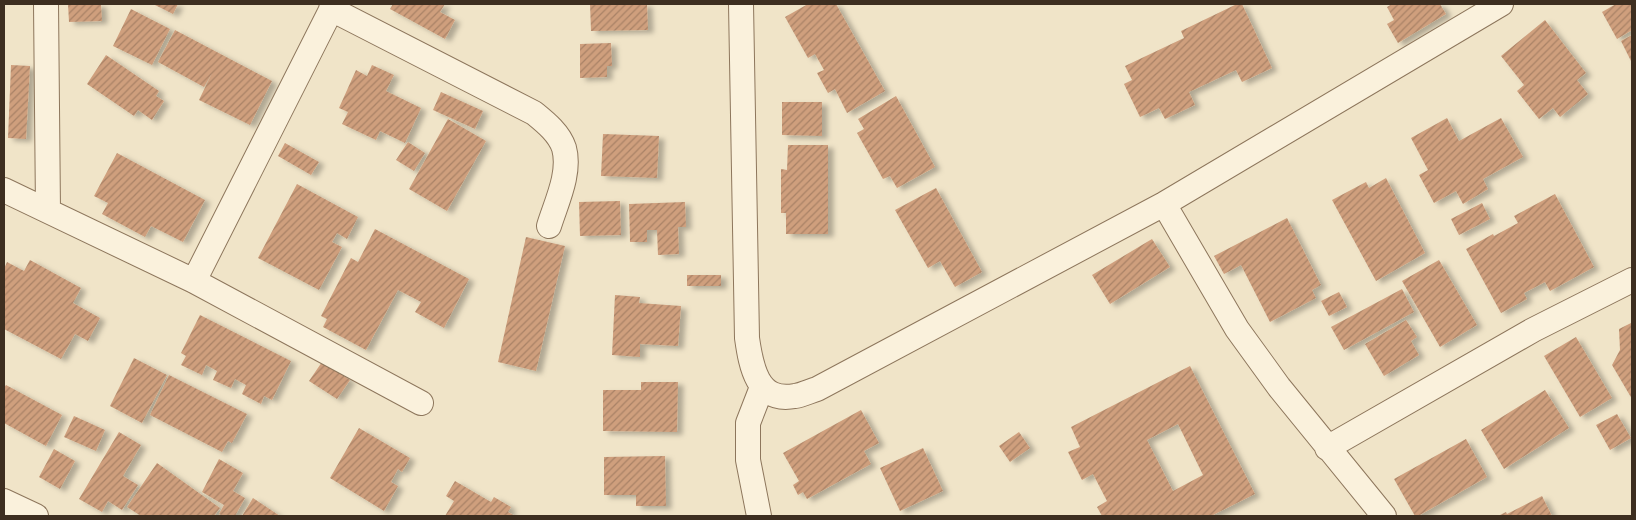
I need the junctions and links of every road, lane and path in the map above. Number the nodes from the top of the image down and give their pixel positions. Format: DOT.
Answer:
graph roads {
  1 [pos="46,4"];
  2 [pos="741,4"];
  3 [pos="1501,4"];
  4 [pos="333,6"];
  5 [pos="4,190"];
  6 [pos="1164,204"];
  7 [pos="48,211"];
  8 [pos="548,226"];
  9 [pos="1632,280"];
  10 [pos="194,281"];
  11 [pos="762,387"];
  12 [pos="421,403"];
  13 [pos="1328,448"];
  14 [pos="4,502"];
  15 [pos="36,516"];
  16 [pos="759,516"];
  17 [pos="1384,516"];
  1 -- 7 [label="street"];
  2 -- 11 [label="street"];
  3 -- 6 [label="street"];
  4 -- 8 [label="street"];
  4 -- 10 [label="street"];
  5 -- 7 [label="street"];
  6 -- 11 [label="street"];
  6 -- 13 [label="street"];
  7 -- 10 [label="street"];
  9 -- 13 [label="street"];
  10 -- 12 [label="street"];
  11 -- 16 [label="street"];
  13 -- 17 [label="street"];
  14 -- 15 [label="street"];
}
